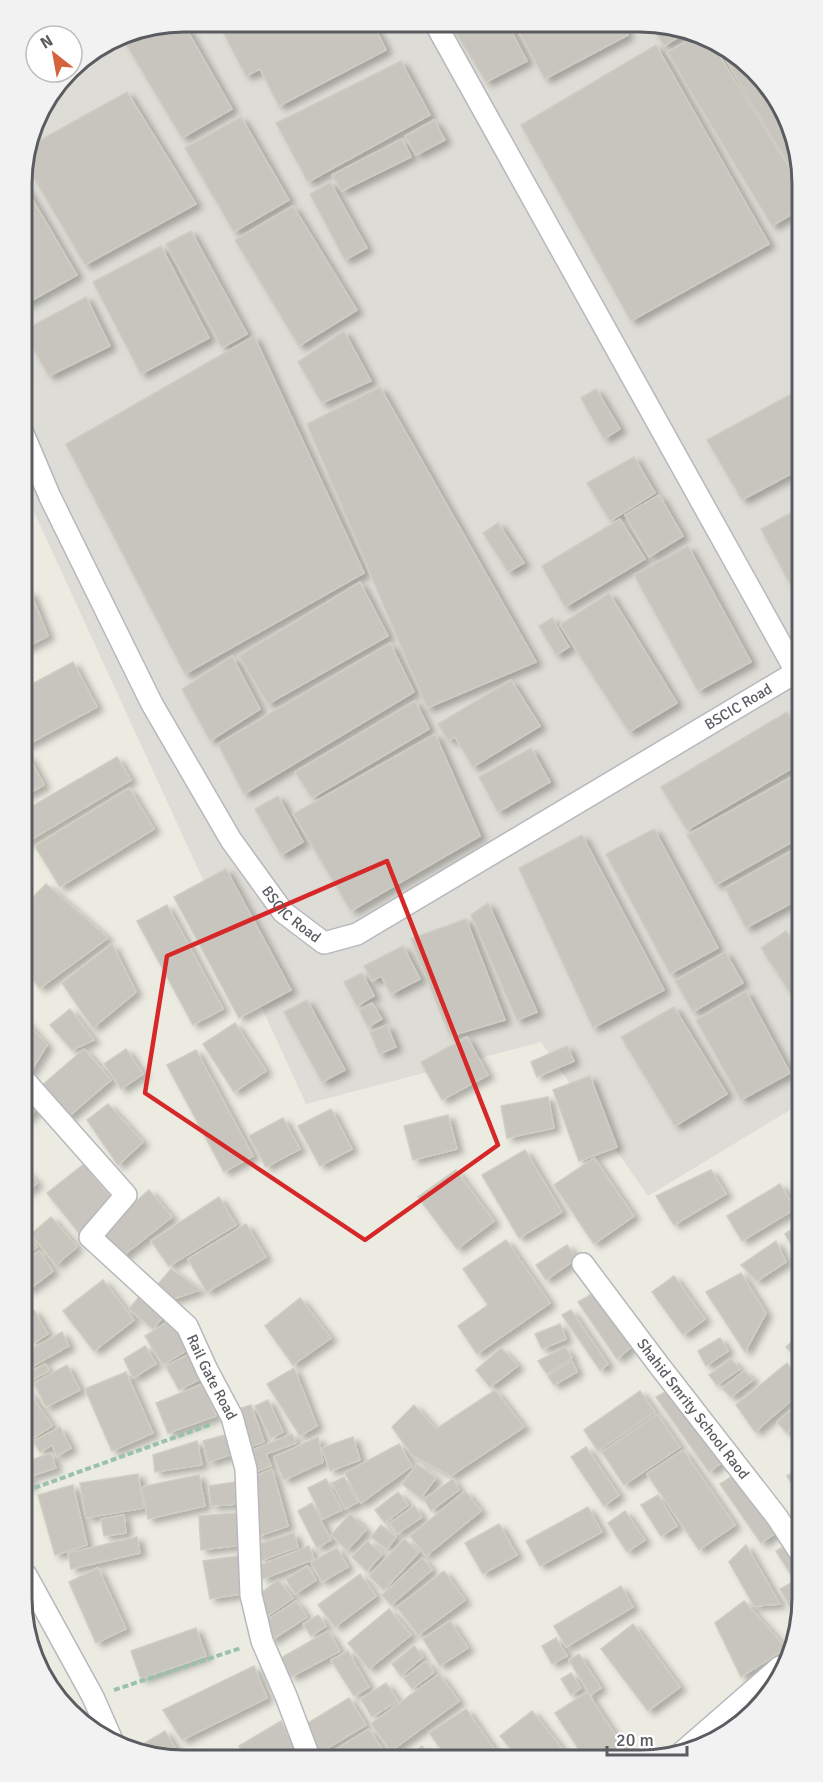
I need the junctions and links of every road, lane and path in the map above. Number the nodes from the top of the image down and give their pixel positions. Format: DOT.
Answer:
graph roads {
  1 [pos="440,32"];
  2 [pos="32,455"];
  3 [pos="792,662"];
  4 [pos="792,677"];
  5 [pos="32,1089"];
  6 [pos="583,1264"];
  7 [pos="232,1417"];
  8 [pos="32,1489"];
  9 [pos="791,1539"];
  10 [pos="32,1586"];
  11 [pos="262,1641"];
  12 [pos="772,1673"];
  13 [pos="93,1697"];
  14 [pos="108,1730"];
  15 [pos="698,1738"];
  16 [pos="306,1750"];
  1 -- 3 [label="street"];
  2 -- 4 [label="street, BSCIC Road"];
  5 -- 7 [label="street, Rail Gate Road"];
  6 -- 9 [label="street, Shahid Smrity School Raod"];
  7 -- 8 [label="path"];
  7 -- 11 [label="street, Rail Gate Road"];
  10 -- 13 [label="street"];
  11 -- 13 [label="path"];
  11 -- 16 [label="street, Rail Gate Road"];
  12 -- 15 [label="street"];
  13 -- 14 [label="street"];
}
